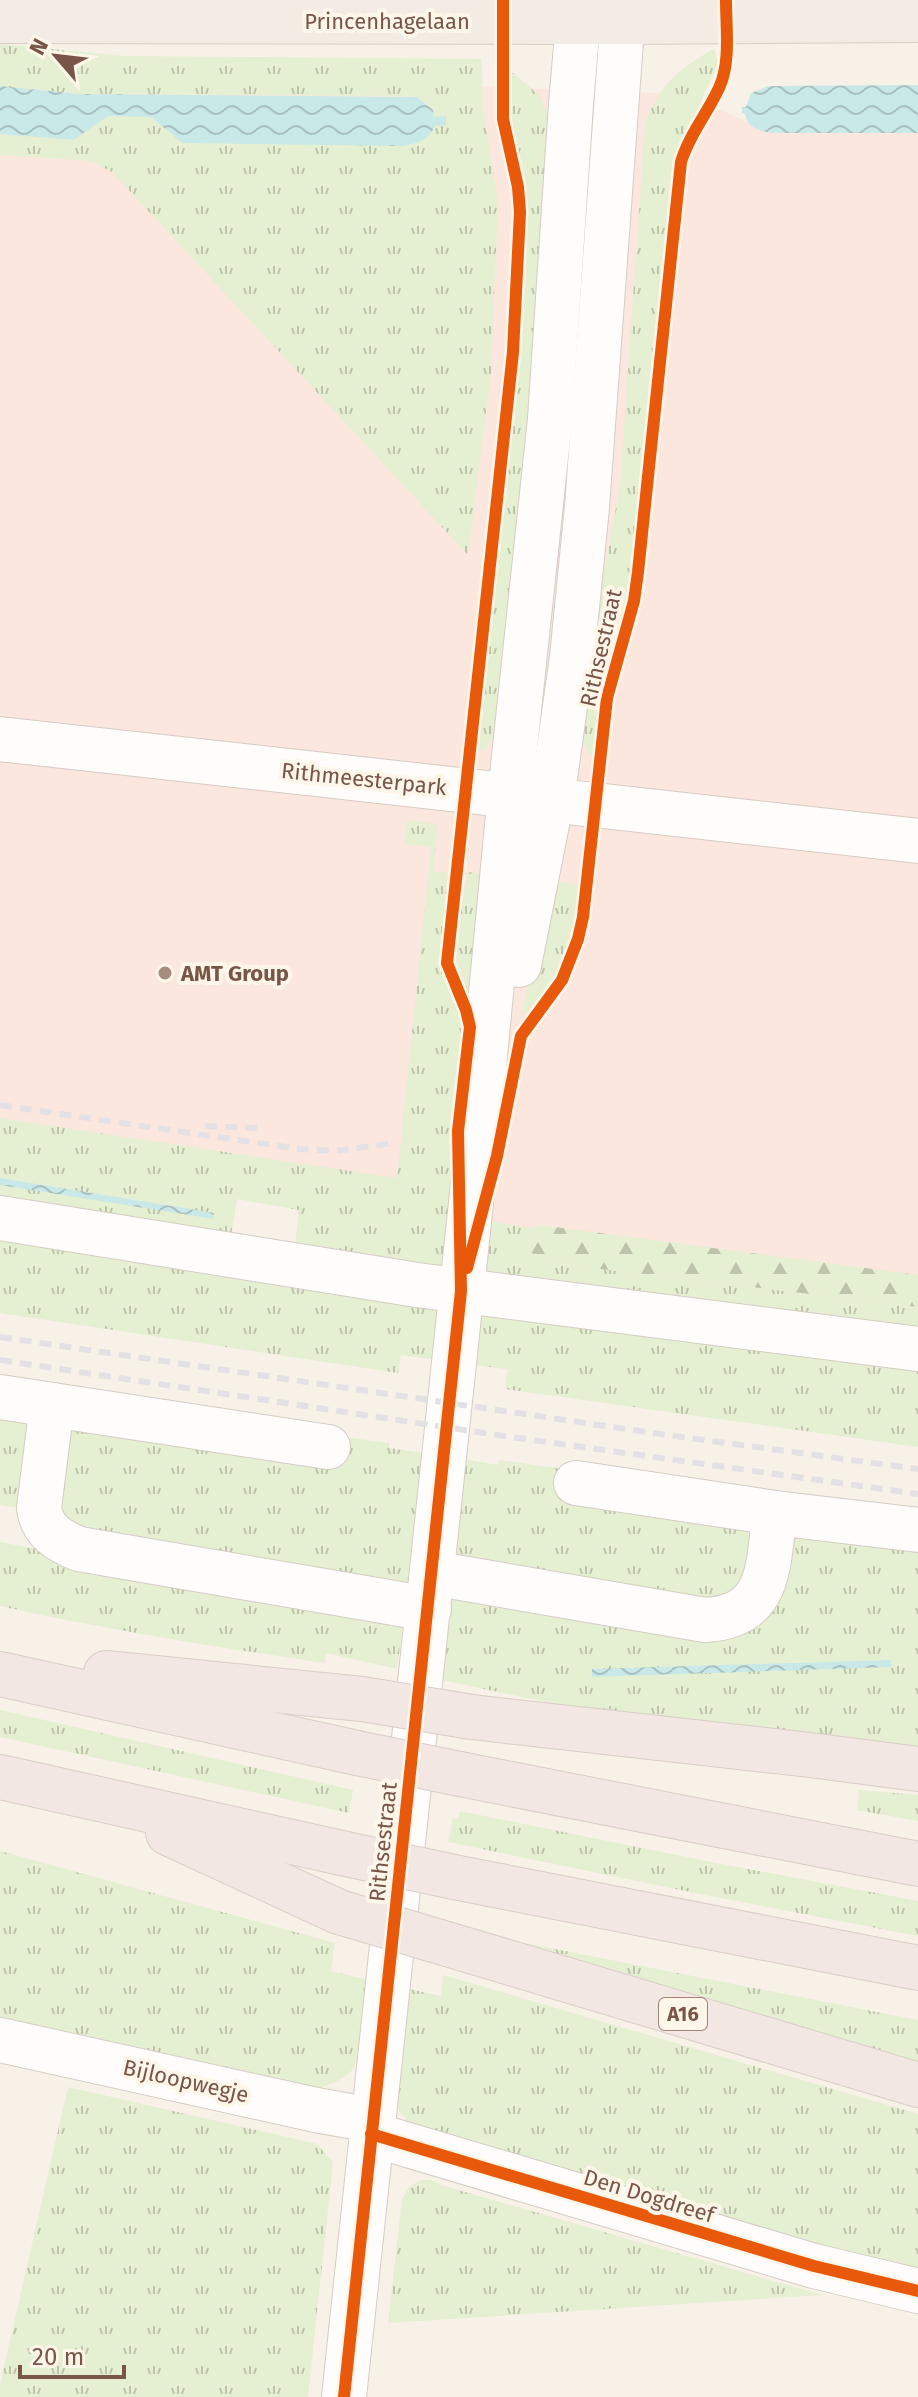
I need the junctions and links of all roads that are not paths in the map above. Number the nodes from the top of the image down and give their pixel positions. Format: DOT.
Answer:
graph roads {
  1 [pos="579,11"];
  2 [pos="623,11"];
  3 [pos="918,20"];
  4 [pos="0,21"];
  5 [pos="0,739"];
  6 [pos="531,797"];
  7 [pos="918,841"];
  8 [pos="0,1218"];
  9 [pos="461,1291"];
  10 [pos="918,1349"];
  11 [pos="0,1397"];
  12 [pos="52,1405"];
  13 [pos="328,1447"];
  14 [pos="576,1483"];
  15 [pos="775,1513"];
  16 [pos="918,1530"];
  17 [pos="430,1591"];
  18 [pos="0,1662"];
  19 [pos="0,1674"];
  20 [pos="918,1769"];
  21 [pos="0,1777"];
  22 [pos="89,1797"];
  23 [pos="918,1864"];
  24 [pos="918,1968"];
  25 [pos="0,2040"];
  26 [pos="918,2085"];
  27 [pos="372,2127"];
  28 [pos="918,2291"];
  29 [pos="344,2397"];
  1 -- 2 [label="main road, Princenhagelaan"];
  1 -- 4 [label="main road, Princenhagelaan"];
  1 -- 6 [label="street, Rithsestraat"];
  2 -- 3 [label="main road, Princenhagelaan"];
  2 -- 6 [label="street, Rithsestraat"];
  5 -- 6 [label="street, Rithmeesterpark"];
  6 -- 7 [label="street, Rithmeesterpark"];
  6 -- 9 [label="street, Rithsestraat"];
  8 -- 9 [label="street"];
  9 -- 10 [label="street"];
  9 -- 17 [label="street, Rithsestraat"];
  11 -- 12 [label="street"];
  12 -- 13 [label="street"];
  12 -- 17 [label="street"];
  14 -- 15 [label="street"];
  15 -- 16 [label="street"];
  15 -- 17 [label="street"];
  17 -- 27 [label="street, Rithsestraat"];
  18 -- 20 [label="highway, bridge"];
  19 -- 23 [label="highway, bridge"];
  21 -- 22 [label="highway, A16"];
  22 -- 24 [label="highway, A16, bridge"];
  22 -- 26 [label="highway, A16, bridge"];
  25 -- 27 [label="street, Bijloopwegje"];
  27 -- 28 [label="street, Den Dogdreef"];
  27 -- 29 [label="street, Rithsestraat"];
}
